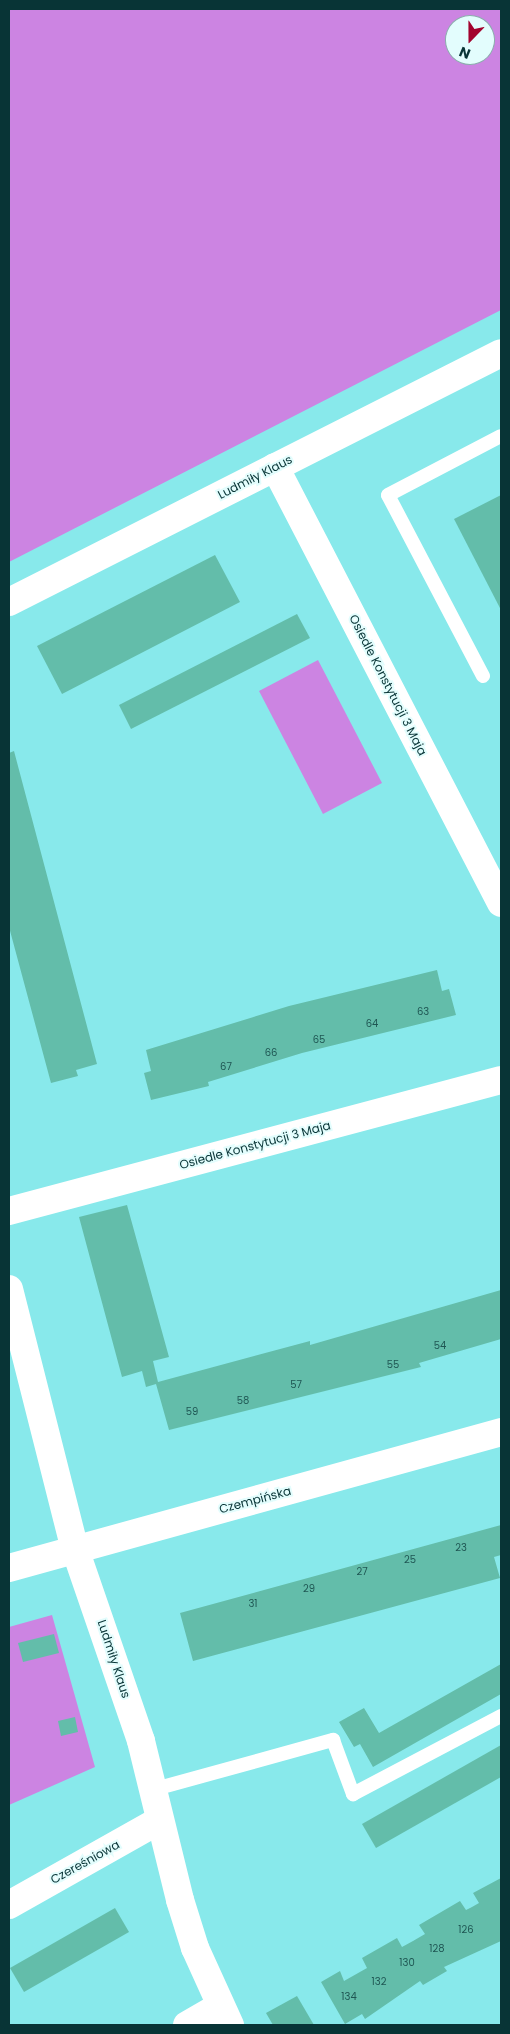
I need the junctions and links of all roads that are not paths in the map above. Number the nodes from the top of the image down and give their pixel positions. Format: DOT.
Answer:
graph roads {
  1 [pos="501,353"];
  2 [pos="501,436"];
  3 [pos="275,467"];
  4 [pos="9,602"];
  5 [pos="483,676"];
  6 [pos="501,903"];
  7 [pos="501,1080"];
  8 [pos="9,1211"];
  9 [pos="9,1289"];
  10 [pos="501,1432"];
  11 [pos="75,1549"];
  12 [pos="9,1568"];
  13 [pos="501,1716"];
  14 [pos="154,1789"];
  15 [pos="160,1820"];
  16 [pos="9,1905"];
  17 [pos="225,2016"];
  18 [pos="187,2025"];
  1 -- 3 [label="street, Ludmiły Klaus"];
  2 -- 5 [label="lane"];
  3 -- 4 [label="street, Ludmiły Klaus"];
  3 -- 6 [label="street, Osiedle Konstytucji 3 Maja"];
  7 -- 8 [label="street, Osiedle Konstytucji 3 Maja"];
  9 -- 11 [label="street, Ludmiły Klaus"];
  10 -- 11 [label="street, Czempińska"];
  11 -- 12 [label="street, Czempińska"];
  11 -- 14 [label="street, Ludmiły Klaus"];
  13 -- 14 [label="lane"];
  14 -- 15 [label="street, Ludmiły Klaus"];
  15 -- 16 [label="street, Czereśniowa"];
  15 -- 17 [label="street, Ludmiły Klaus"];
  17 -- 18 [label="street"];
}
